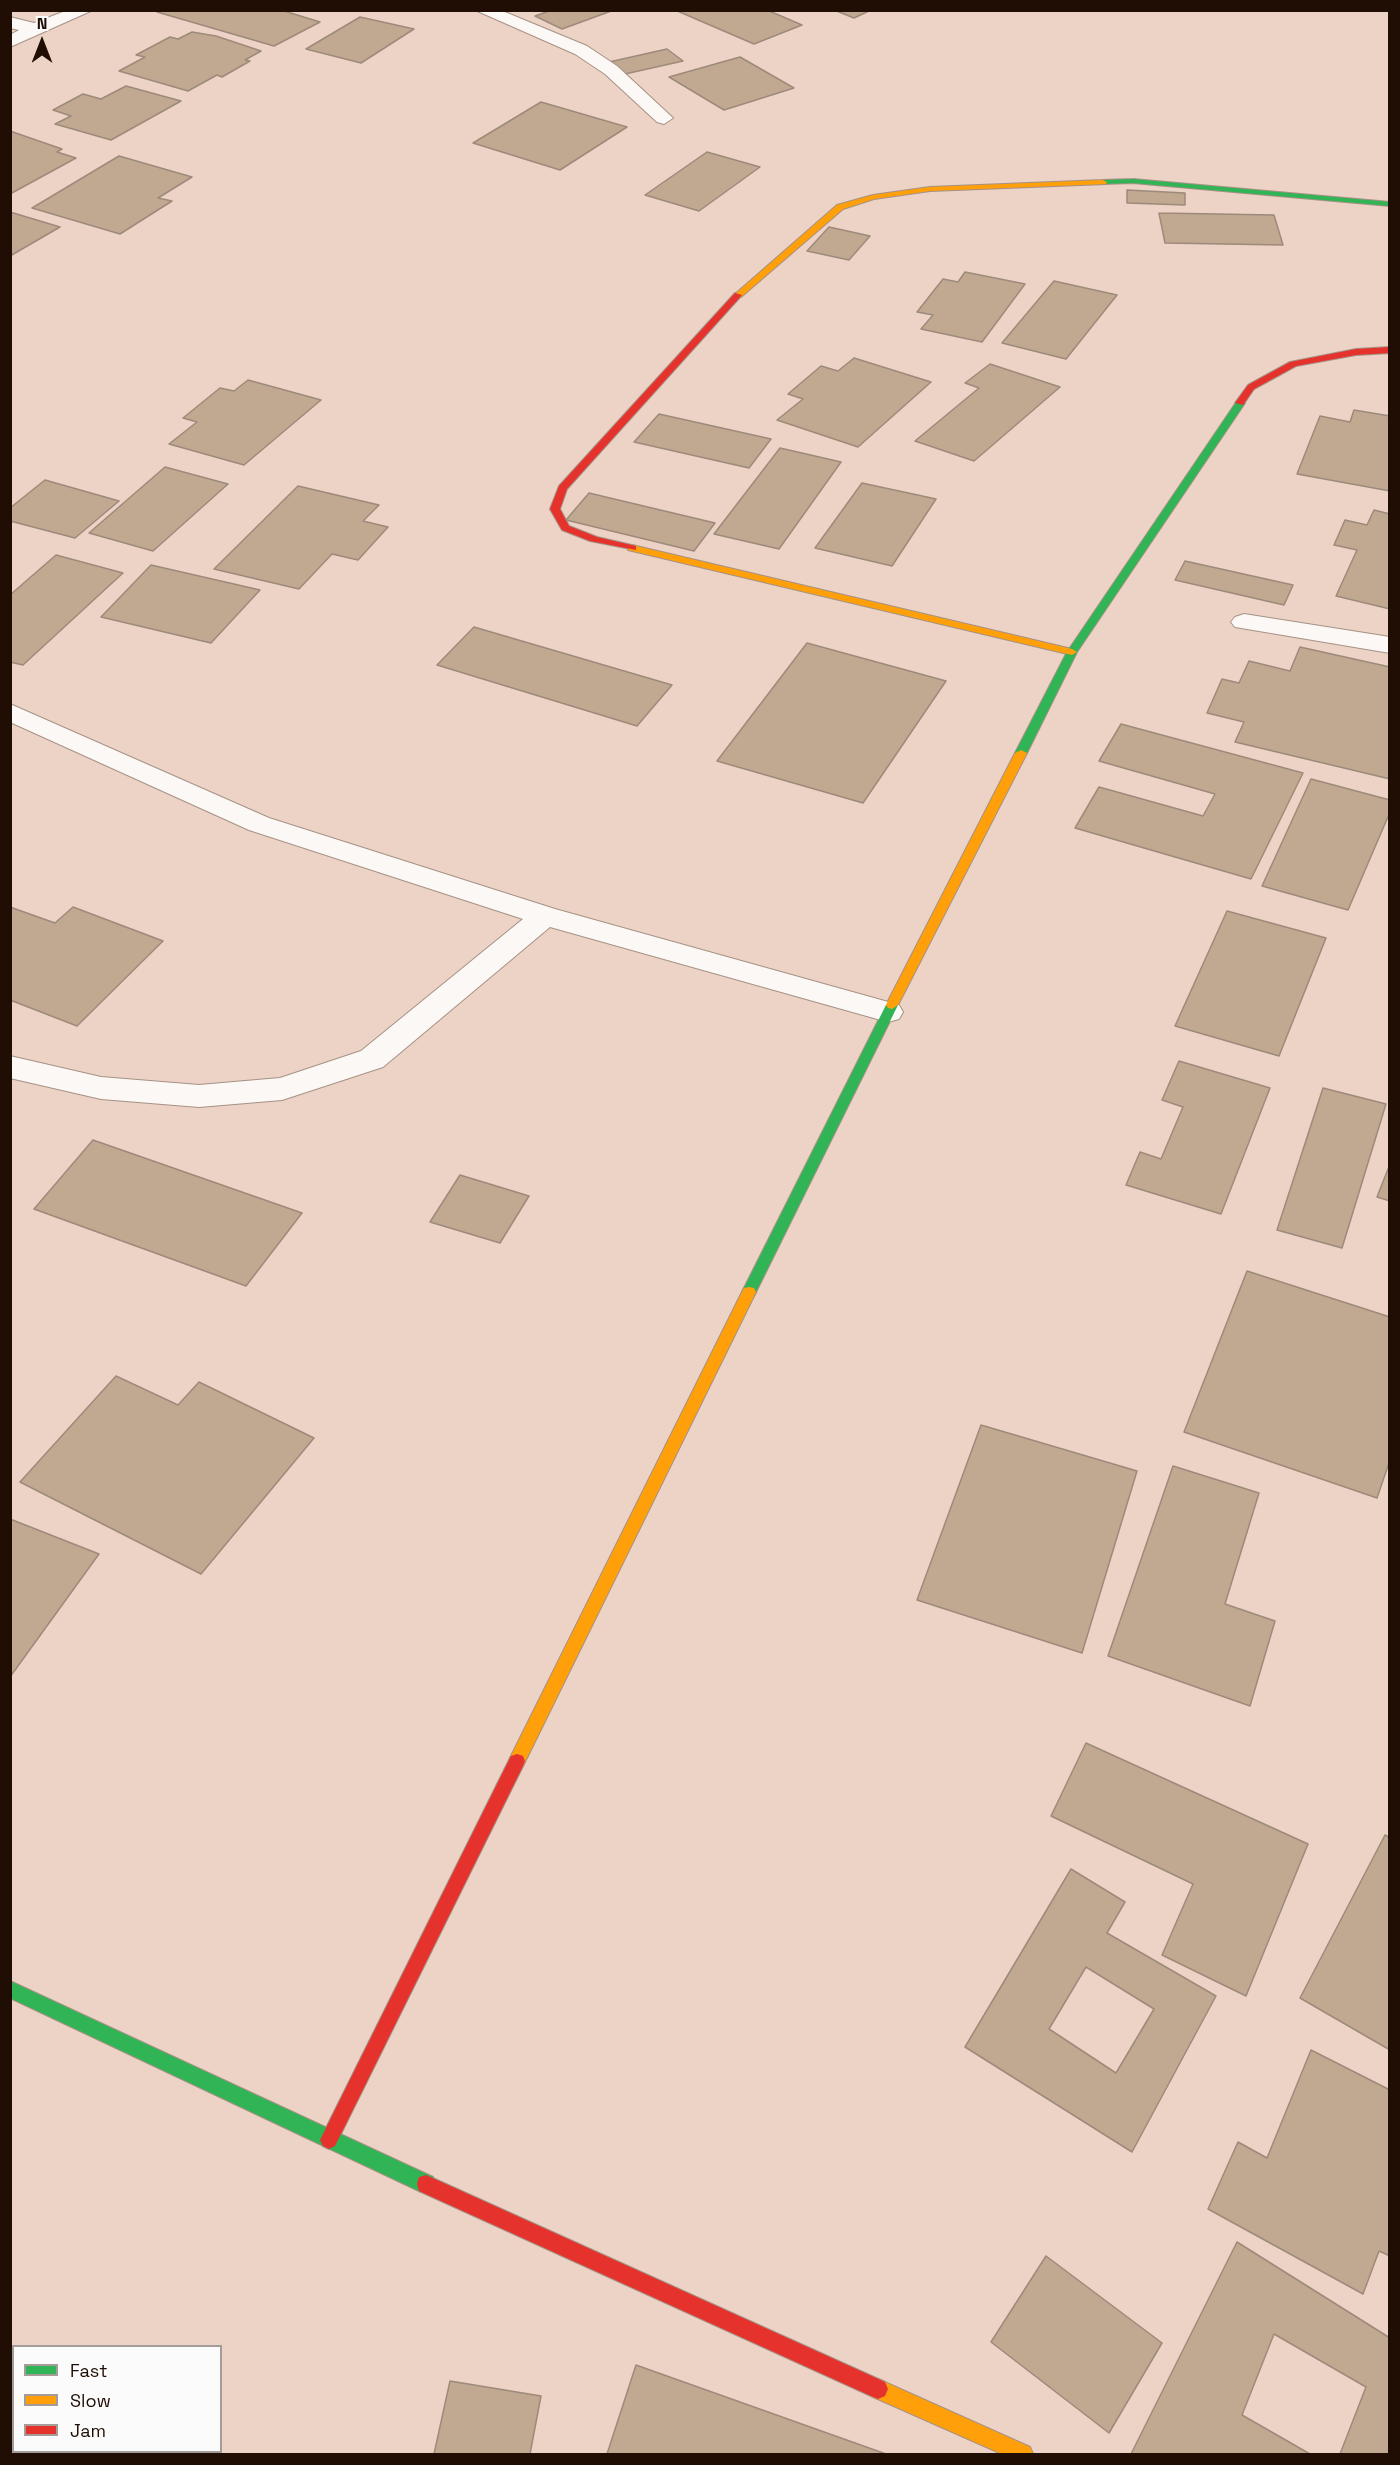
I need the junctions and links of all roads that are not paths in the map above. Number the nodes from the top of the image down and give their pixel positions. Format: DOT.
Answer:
graph roads {
  1 [pos="85,10"];
  2 [pos="483,10"];
  3 [pos="10,22"];
  4 [pos="35,29"];
  5 [pos="10,42"];
  6 [pos="664,118"];
  7 [pos="1389,204"];
  8 [pos="1389,350"];
  9 [pos="1244,622"];
  10 [pos="1389,645"];
  11 [pos="1072,652"];
  12 [pos="10,712"];
  13 [pos="545,916"];
  14 [pos="888,1012"];
  15 [pos="10,1067"];
  16 [pos="10,1989"];
  17 [pos="329,2140"];
  18 [pos="1023,2454"];
  1 -- 4 [label="street"];
  2 -- 6 [label="street"];
  3 -- 4 [label="street"];
  4 -- 5 [label="street"];
  7 -- 11 [label="street"];
  8 -- 11 [label="street"];
  9 -- 10 [label="street"];
  11 -- 14 [label="street"];
  12 -- 13 [label="street"];
  13 -- 14 [label="street"];
  13 -- 15 [label="street"];
  14 -- 17 [label="street"];
  16 -- 17 [label="street"];
  17 -- 18 [label="street"];
}
